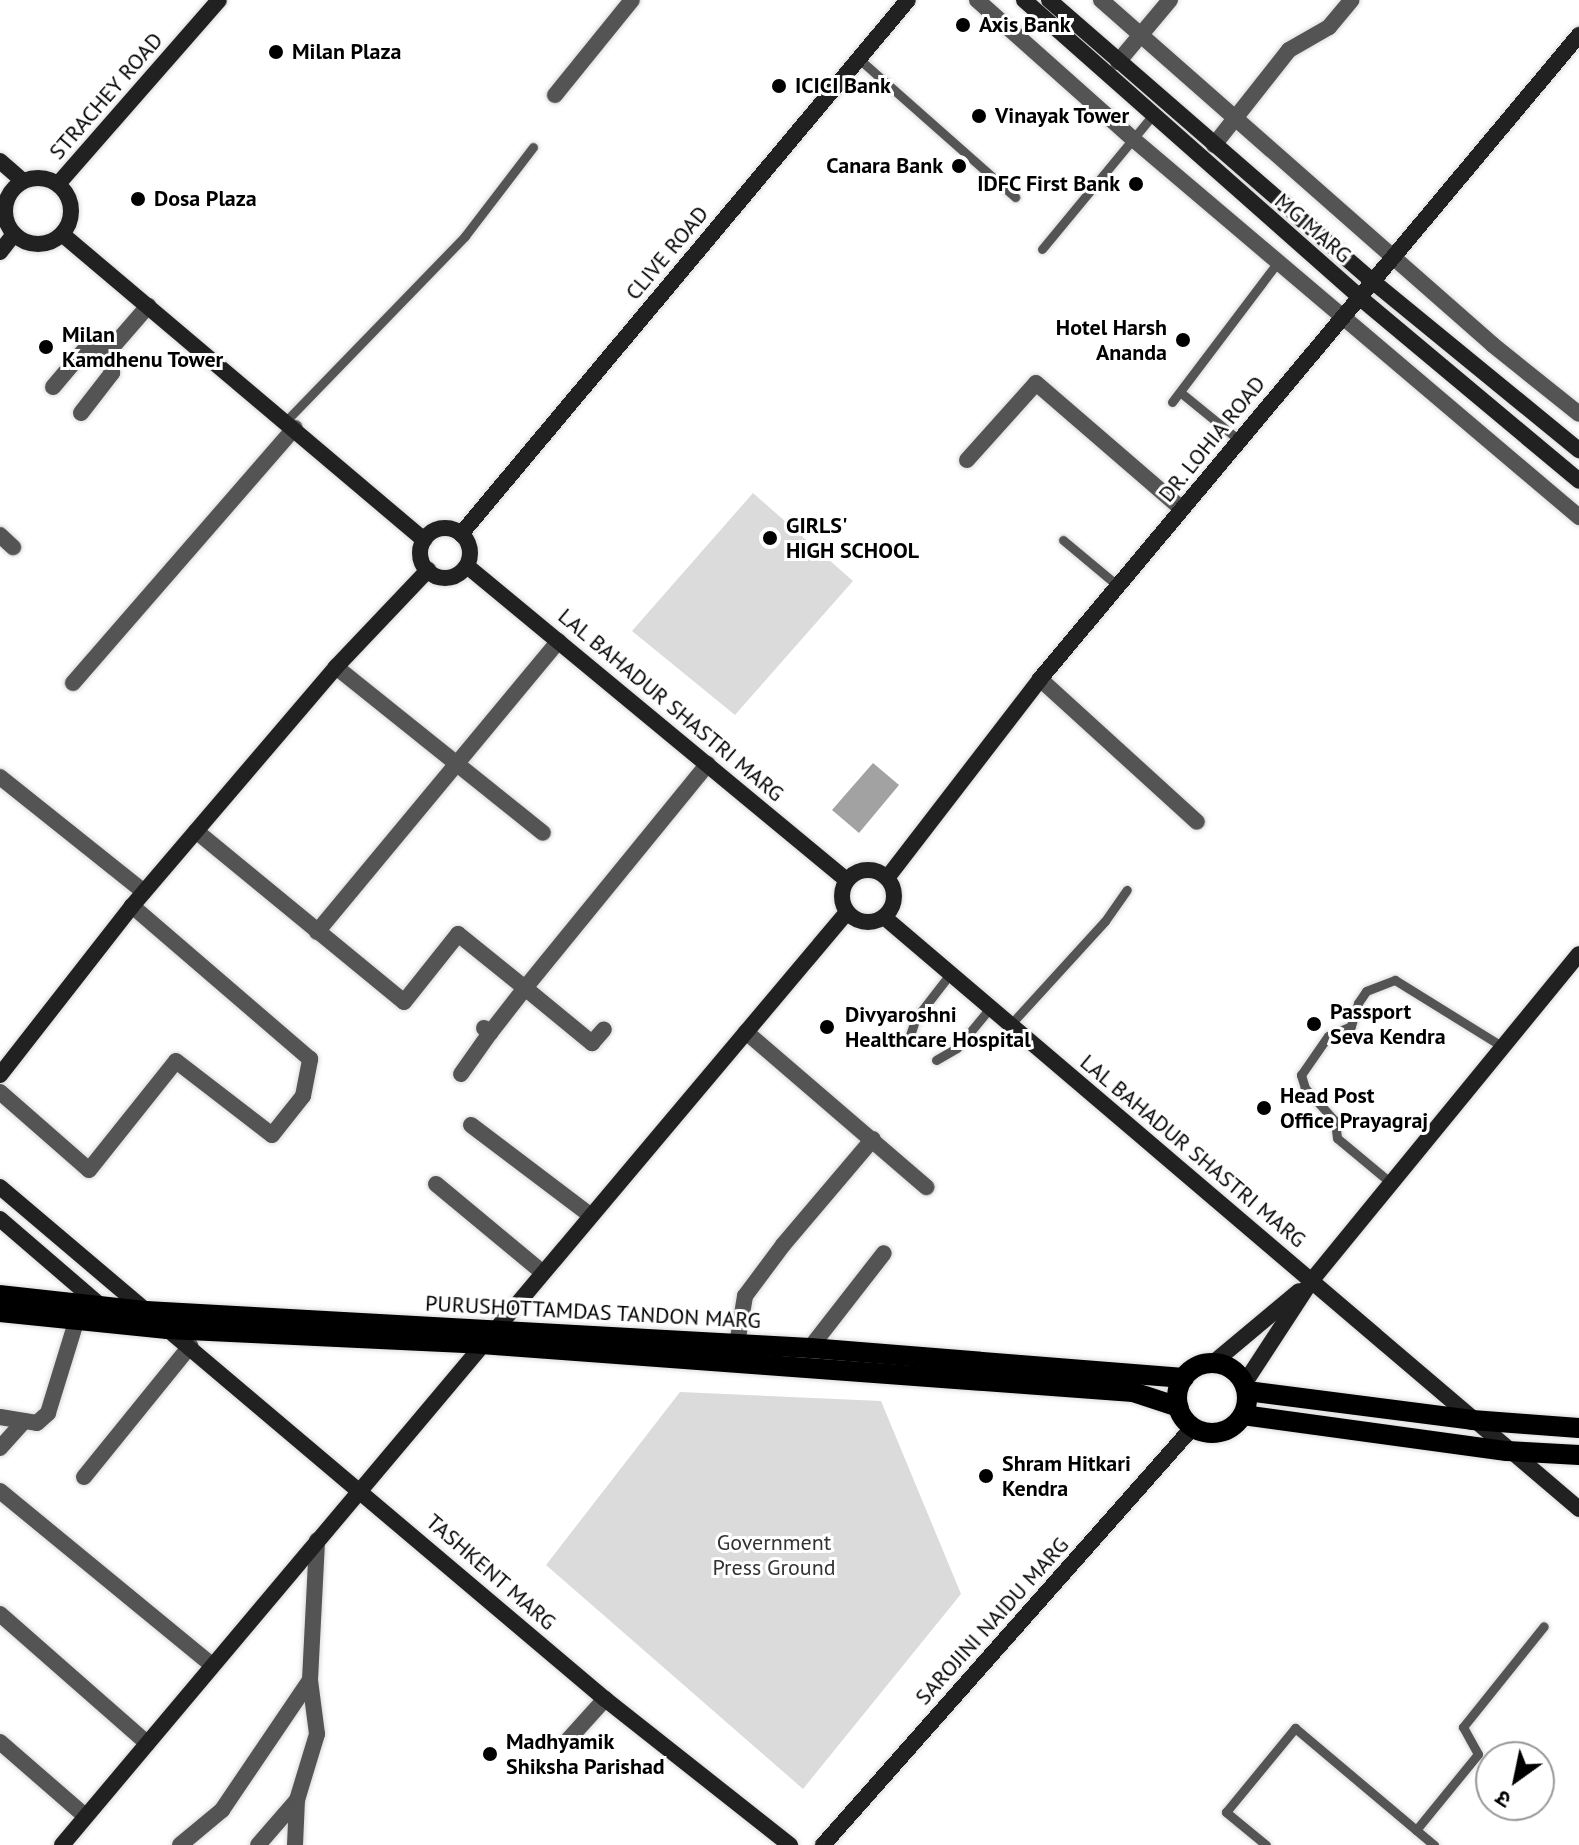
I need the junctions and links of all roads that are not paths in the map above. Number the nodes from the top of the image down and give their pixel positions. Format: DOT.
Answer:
graph roads {
  1 [pos="219,0"];
  2 [pos="632,0"];
  3 [pos="908,0"];
  4 [pos="977,0"];
  5 [pos="1024,0"];
  6 [pos="1049,0"];
  7 [pos="1101,0"];
  8 [pos="1170,0"];
  9 [pos="1352,0"];
  10 [pos="1141,35"];
  11 [pos="1579,35"];
  12 [pos="858,58"];
  13 [pos="1118,62"];
  14 [pos="555,95"];
  15 [pos="1152,116"];
  16 [pos="1235,117"];
  17 [pos="1133,139"];
  18 [pos="1214,145"];
  19 [pos="533,147"];
  20 [pos="0,161"];
  21 [pos="23,181"];
  22 [pos="58,184"];
  23 [pos="1015,197"];
  24 [pos="3,200"];
  25 [pos="14,234"];
  26 [pos="62,234"];
  27 [pos="1042,249"];
  28 [pos="0,252"];
  29 [pos="1392,256"];
  30 [pos="1278,262"];
  31 [pos="1371,280"];
  32 [pos="1358,296"];
  33 [pos="148,306"];
  34 [pos="1340,316"];
  35 [pos="109,351"];
  36 [pos="53,387"];
  37 [pos="1180,392"];
  38 [pos="1172,402"];
  39 [pos="81,413"];
  40 [pos="1579,414"];
  41 [pos="290,425"];
  42 [pos="1239,440"];
  43 [pos="1579,450"];
  44 [pos="967,460"];
  45 [pos="1579,481"];
  46 [pos="1182,509"];
  47 [pos="1579,517"];
  48 [pos="461,534"];
  49 [pos="0,535"];
  50 [pos="424,540"];
  51 [pos="1063,540"];
  52 [pos="13,547"];
  53 [pos="467,566"];
  54 [pos="428,570"];
  55 [pos="1118,586"];
  56 [pos="559,641"];
  57 [pos="336,667"];
  58 [pos="1040,679"];
  59 [pos="73,683"];
  60 [pos="457,763"];
  61 [pos="708,764"];
  62 [pos="0,777"];
  63 [pos="1197,822"];
  64 [pos="196,831"];
  65 [pos="543,833"];
  66 [pos="887,878"];
  67 [pos="847,880"];
  68 [pos="1127,890"];
  69 [pos="144,892"];
  70 [pos="132,906"];
  71 [pos="847,912"];
  72 [pos="884,917"];
  73 [pos="317,932"];
  74 [pos="1579,954"];
  75 [pos="950,974"];
  76 [pos="525,988"];
  77 [pos="990,1008"];
  78 [pos="1010,1025"];
  79 [pos="604,1029"];
  80 [pos="746,1032"];
  81 [pos="910,1035"];
  82 [pos="1503,1047"];
  83 [pos="936,1060"];
  84 [pos="461,1074"];
  85 [pos="0,1075"];
  86 [pos="0,1092"];
  87 [pos="471,1125"];
  88 [pos="873,1139"];
  89 [pos="1391,1183"];
  90 [pos="436,1184"];
  91 [pos="0,1187"];
  92 [pos="926,1187"];
  93 [pos="590,1215"];
  94 [pos="0,1219"];
  95 [pos="884,1253"];
  96 [pos="542,1272"];
  97 [pos="1312,1280"];
  98 [pos="0,1295"];
  99 [pos="101,1306"];
  100 [pos="146,1311"];
  101 [pos="0,1312"];
  102 [pos="77,1319"];
  103 [pos="167,1329"];
  104 [pos="487,1337"];
  105 [pos="737,1344"];
  106 [pos="190,1346"];
  107 [pos="810,1348"];
  108 [pos="1213,1363"];
  109 [pos="1184,1378"];
  110 [pos="1245,1388"];
  111 [pos="1179,1407"];
  112 [pos="1243,1415"];
  113 [pos="0,1417"];
  114 [pos="1472,1420"];
  115 [pos="24,1421"];
  116 [pos="1193,1427"];
  117 [pos="1579,1428"];
  118 [pos="0,1448"];
  119 [pos="1507,1451"];
  120 [pos="1579,1455"];
  121 [pos="84,1477"];
  122 [pos="360,1488"];
  123 [pos="0,1491"];
  124 [pos="1579,1509"];
  125 [pos="317,1540"];
  126 [pos="0,1614"];
  127 [pos="1544,1626"];
  128 [pos="212,1665"];
  129 [pos="310,1680"];
  130 [pos="605,1699"];
  131 [pos="569,1739"];
  132 [pos="0,1742"];
  133 [pos="147,1743"];
  134 [pos="297,1800"];
  135 [pos="85,1816"];
  136 [pos="1416,1830"];
  137 [pos="62,1845"];
  138 [pos="180,1845"];
  139 [pos="258,1845"];
  140 [pos="295,1845"];
  141 [pos="790,1845"];
  142 [pos="823,1845"];
  143 [pos="1266,1845"];
  144 [pos="1434,1845"];
  1 -- 22 [label="street, STRACHEY ROAD"];
  2 -- 14 [label="street"];
  3 -- 12 [label="street, CLIVE ROAD"];
  4 -- 17 [label="street"];
  5 -- 15 [label="street, MG MARG"];
  6 -- 13 [label="street, MG MARG"];
  7 -- 10 [label="street"];
  8 -- 10 [label="street"];
  9 -- 16 [label="street"];
  10 -- 13 [label="street"];
  10 -- 16 [label="street"];
  11 -- 29 [label="street, DR. LOHIA ROAD"];
  12 -- 23 [label="lane"];
  12 -- 48 [label="street, CLIVE ROAD"];
  13 -- 18 [label="street, MG MARG"];
  15 -- 17 [label="lane"];
  15 -- 32 [label="street, MG MARG"];
  16 -- 18 [label="street"];
  16 -- 29 [label="street"];
  17 -- 27 [label="lane"];
  17 -- 30 [label="street"];
  18 -- 31 [label="street, MG MARG"];
  19 -- 41 [label="lane"];
  20 -- 21 [label="street"];
  21 -- 22 [label="street"];
  21 -- 24 [label="street"];
  22 -- 26 [label="street"];
  24 -- 25 [label="street"];
  25 -- 26 [label="street"];
  25 -- 28 [label="street"];
  26 -- 33 [label="street"];
  29 -- 31 [label="street, DR. LOHIA ROAD"];
  29 -- 40 [label="street"];
  30 -- 34 [label="street"];
  30 -- 37 [label="lane"];
  31 -- 32 [label="street, DR. LOHIA ROAD"];
  31 -- 43 [label="street, MG MARG"];
  32 -- 34 [label="street, DR. LOHIA ROAD"];
  32 -- 45 [label="street, MG MARG"];
  33 -- 35 [label="street"];
  33 -- 41 [label="street"];
  34 -- 42 [label="street, DR. LOHIA ROAD"];
  34 -- 47 [label="street"];
  35 -- 36 [label="street"];
  35 -- 39 [label="street"];
  37 -- 38 [label="lane"];
  37 -- 42 [label="lane"];
  41 -- 50 [label="street"];
  41 -- 59 [label="street"];
  42 -- 46 [label="street, DR. LOHIA ROAD"];
  44 -- 46 [label="street"];
  46 -- 55 [label="street, DR. LOHIA ROAD"];
  48 -- 50 [label="street"];
  48 -- 53 [label="street"];
  49 -- 52 [label="street"];
  50 -- 54 [label="street"];
  51 -- 55 [label="lane"];
  53 -- 54 [label="street"];
  53 -- 56 [label="street, LAL BAHADUR SHASTRI MARG"];
  54 -- 57 [label="street"];
  55 -- 58 [label="street, DR. LOHIA ROAD"];
  56 -- 60 [label="street"];
  56 -- 61 [label="street, LAL BAHADUR SHASTRI MARG"];
  57 -- 60 [label="street"];
  57 -- 64 [label="street"];
  58 -- 63 [label="street"];
  58 -- 66 [label="street, DR. LOHIA ROAD"];
  60 -- 65 [label="street"];
  60 -- 73 [label="street"];
  61 -- 67 [label="street, LAL BAHADUR SHASTRI MARG"];
  61 -- 76 [label="street"];
  62 -- 69 [label="street"];
  64 -- 69 [label="street"];
  64 -- 73 [label="street"];
  66 -- 67 [label="street"];
  66 -- 72 [label="street"];
  67 -- 71 [label="street"];
  68 -- 78 [label="lane"];
  69 -- 70 [label="street"];
  70 -- 85 [label="street"];
  70 -- 86 [label="street"];
  71 -- 72 [label="street"];
  71 -- 80 [label="street"];
  72 -- 75 [label="street, LAL BAHADUR SHASTRI MARG"];
  73 -- 76 [label="street"];
  74 -- 82 [label="street"];
  75 -- 77 [label="street, LAL BAHADUR SHASTRI MARG"];
  75 -- 81 [label="lane"];
  76 -- 79 [label="street"];
  76 -- 84 [label="street"];
  77 -- 78 [label="street, LAL BAHADUR SHASTRI MARG"];
  77 -- 83 [label="lane"];
  78 -- 97 [label="street, LAL BAHADUR SHASTRI MARG"];
  80 -- 88 [label="street"];
  80 -- 93 [label="street"];
  82 -- 89 [label="street"];
  82 -- 89 [label="lane"];
  87 -- 93 [label="street"];
  88 -- 92 [label="street"];
  88 -- 105 [label="street"];
  89 -- 97 [label="street"];
  90 -- 96 [label="street"];
  91 -- 100 [label="street"];
  93 -- 96 [label="street"];
  94 -- 99 [label="street"];
  95 -- 107 [label="street"];
  96 -- 104 [label="street"];
  97 -- 108 [label="street"];
  97 -- 110 [label="street"];
  97 -- 114 [label="street, LAL BAHADUR SHASTRI MARG"];
  98 -- 99 [label="main road, PURUSHOTTAMDAS TANDON MARG"];
  99 -- 100 [label="main road, PURUSHOTTAMDAS TANDON MARG"];
  100 -- 104 [label="main road, PURUSHOTTAMDAS TANDON MARG"];
  101 -- 102 [label="main road"];
  102 -- 103 [label="main road"];
  102 -- 115 [label="street"];
  103 -- 104 [label="main road"];
  103 -- 106 [label="street, TASHKENT MARG"];
  104 -- 105 [label="main road, PURUSHOTTAMDAS TANDON MARG"];
  104 -- 111 [label="main road"];
  104 -- 122 [label="street"];
  105 -- 107 [label="main road, PURUSHOTTAMDAS TANDON MARG"];
  106 -- 121 [label="street"];
  106 -- 122 [label="street, TASHKENT MARG"];
  107 -- 109 [label="main road, PURUSHOTTAMDAS TANDON MARG"];
  108 -- 109 [label="main road"];
  108 -- 110 [label="main road"];
  109 -- 111 [label="main road"];
  110 -- 112 [label="main road"];
  110 -- 114 [label="main road"];
  111 -- 116 [label="main road"];
  112 -- 116 [label="main road"];
  112 -- 119 [label="main road"];
  113 -- 115 [label="street"];
  114 -- 117 [label="main road"];
  114 -- 119 [label="street, LAL BAHADUR SHASTRI MARG"];
  115 -- 118 [label="street"];
  116 -- 142 [label="street, SAROJINI NAIDU MARG"];
  119 -- 120 [label="main road"];
  119 -- 124 [label="street, LAL BAHADUR SHASTRI MARG"];
  122 -- 125 [label="street"];
  122 -- 130 [label="street, TASHKENT MARG"];
  123 -- 128 [label="street"];
  125 -- 128 [label="street"];
  125 -- 129 [label="street"];
  126 -- 133 [label="street"];
  127 -- 136 [label="lane"];
  128 -- 133 [label="street"];
  129 -- 134 [label="street"];
  129 -- 138 [label="street"];
  130 -- 131 [label="street"];
  130 -- 141 [label="street, TASHKENT MARG"];
  132 -- 135 [label="street"];
  133 -- 135 [label="street"];
  134 -- 139 [label="street"];
  134 -- 140 [label="street"];
  135 -- 137 [label="street"];
  136 -- 143 [label="lane"];
  136 -- 144 [label="lane"];
}
